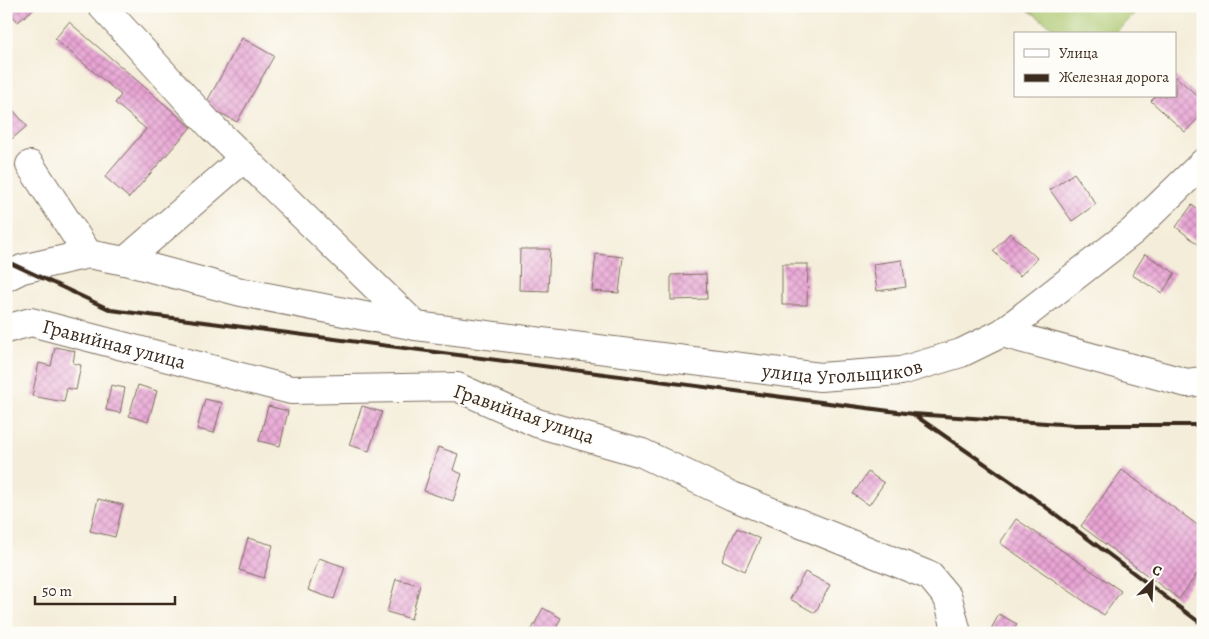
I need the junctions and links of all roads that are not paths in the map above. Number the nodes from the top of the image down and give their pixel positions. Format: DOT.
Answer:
graph roads {
  1 [pos="102,6"];
  2 [pos="244,158"];
  3 [pos="1203,163"];
  4 [pos="30,165"];
  5 [pos="88,254"];
  6 [pos="124,260"];
  7 [pos="6,277"];
  8 [pos="416,326"];
  9 [pos="6,329"];
  10 [pos="1002,333"];
  11 [pos="1203,380"];
  12 [pos="957,633"];
  1 -- 2 [label="street"];
  2 -- 6 [label="street"];
  2 -- 8 [label="street"];
  3 -- 10 [label="street, улица Угольщиков"];
  4 -- 5 [label="street"];
  5 -- 6 [label="street, улица Угольщиков"];
  5 -- 7 [label="street"];
  6 -- 8 [label="street, улица Угольщиков"];
  8 -- 10 [label="street, улица Угольщиков"];
  9 -- 12 [label="street, Гравийная улица"];
  10 -- 11 [label="street"];
}
